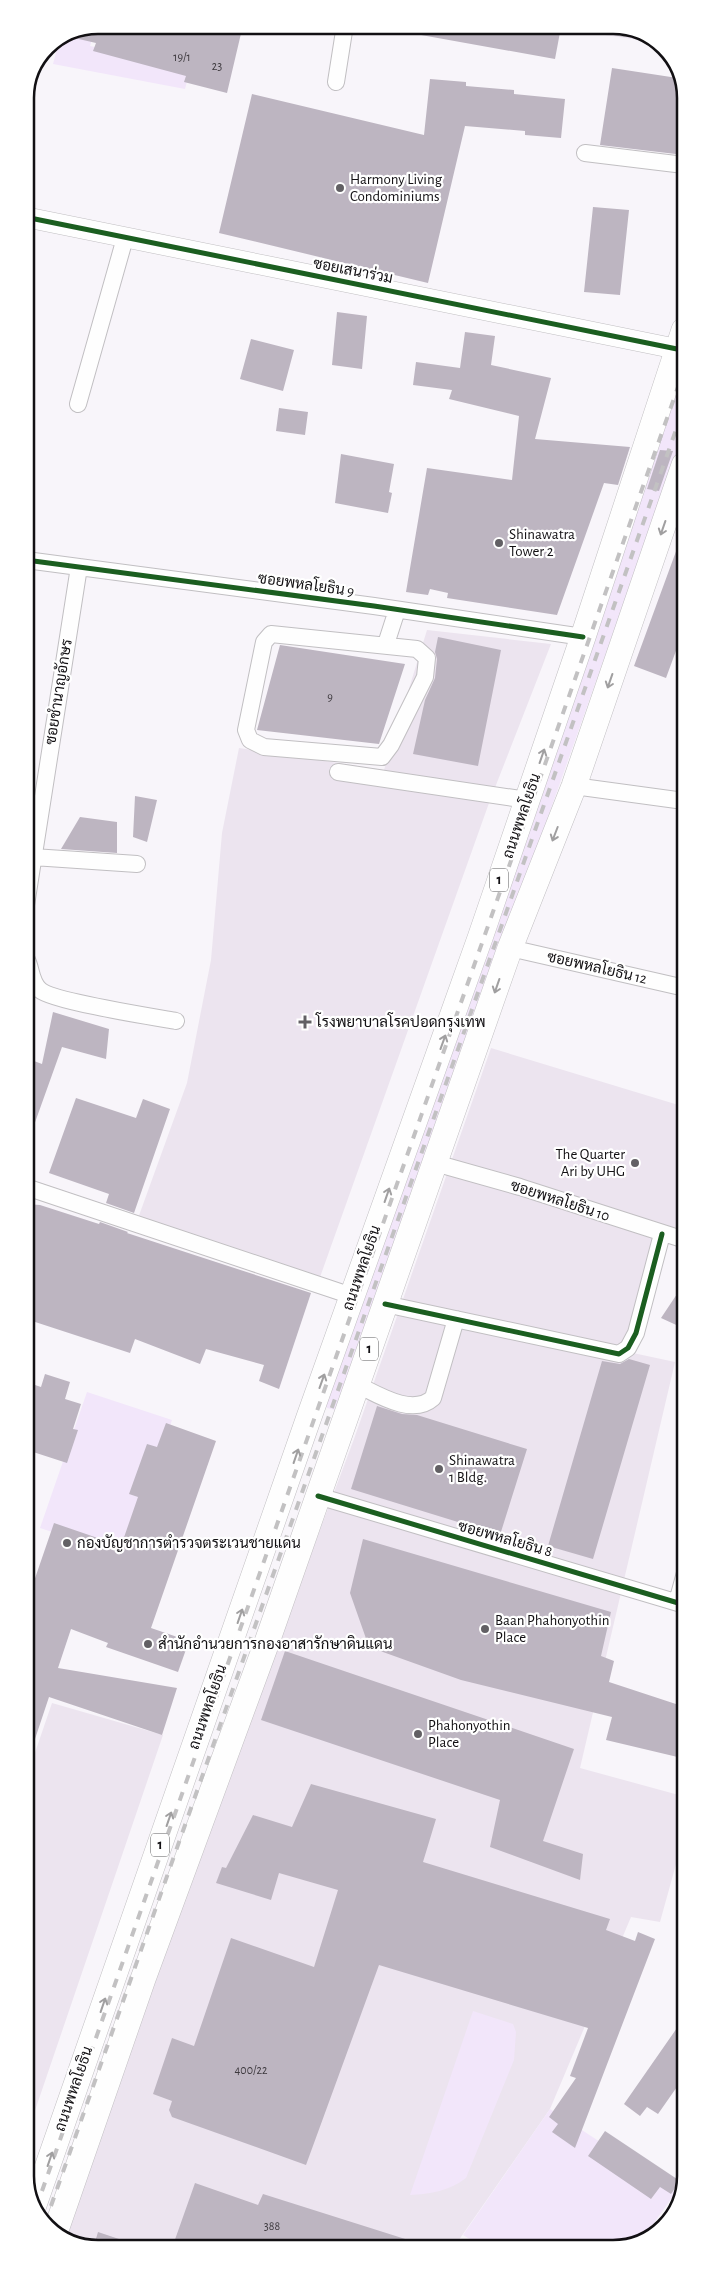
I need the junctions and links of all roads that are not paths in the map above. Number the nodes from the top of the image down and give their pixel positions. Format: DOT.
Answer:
graph roads {
  1 [pos="344,34"];
  2 [pos="336,82"];
  3 [pos="585,153"];
  4 [pos="677,164"];
  5 [pos="34,218"];
  6 [pos="125,238"];
  7 [pos="677,338"];
  8 [pos="677,348"];
  9 [pos="78,404"];
  10 [pos="677,485"];
  11 [pos="34,561"];
  12 [pos="79,567"];
  13 [pos="397,610"];
  14 [pos="583,637"];
  15 [pos="386,644"];
  16 [pos="338,772"];
  17 [pos="574,786"];
  18 [pos="527,800"];
  19 [pos="677,800"];
  20 [pos="34,857"];
  21 [pos="137,864"];
  22 [pos="510,948"];
  23 [pos="34,982"];
  24 [pos="677,986"];
  25 [pos="176,1021"];
  26 [pos="402,1152"];
  27 [pos="435,1162"];
  28 [pos="34,1190"];
  29 [pos="662,1234"];
  30 [pos="677,1238"];
  31 [pos="352,1296"];
  32 [pos="385,1304"];
  33 [pos="456,1319"];
  34 [pos="356,1384"];
  35 [pos="309,1417"];
  36 [pos="341,1428"];
  37 [pos="286,1485"];
  38 [pos="318,1496"];
  39 [pos="677,1603"];
  40 [pos="147,1880"];
  41 [pos="176,1892"];
  42 [pos="37,2196"];
  43 [pos="58,2226"];
  1 -- 2 [label="street"];
  3 -- 4 [label="street"];
  5 -- 6 [label="street, ซอยเสนาร่วม"];
  6 -- 7 [label="street, ซอยเสนาร่วม"];
  6 -- 9 [label="street"];
  8 -- 14 [label="main road, ถนนพหลโยธิน / 1"];
  10 -- 17 [label="main road, ถนนพหลโยธิน / 1, one-way"];
  11 -- 12 [label="street, ซอยพหลโยธิน 9"];
  12 -- 13 [label="street, ซอยพหลโยธิน 9"];
  12 -- 20 [label="street, ซอยชำนาญอักษร"];
  13 -- 14 [label="street, ซอยพหลโยธิน 9"];
  13 -- 15 [label="street"];
  18 -- 14 [label="main road, ถนนพหลโยธิน / 1, one-way"];
  15 -- 15 [label="street"];
  16 -- 18 [label="street"];
  17 -- 19 [label="street"];
  17 -- 22 [label="main road, ถนนพหลโยธิน / 1, one-way"];
  26 -- 18 [label="main road, ถนนพหลโยธิน / 1, one-way"];
  20 -- 21 [label="street"];
  22 -- 24 [label="street, ซอยพหลโยธิน 12"];
  22 -- 27 [label="main road, ถนนพหลโยธิน / 1, one-way"];
  23 -- 25 [label="street"];
  26 -- 27 [label="main road"];
  31 -- 26 [label="main road, ถนนพหลโยธิน / 1, one-way"];
  27 -- 29 [label="street, ซอยพหลโยธิน 10"];
  27 -- 32 [label="main road, ถนนพหลโยธิน / 1"];
  28 -- 31 [label="street"];
  29 -- 30 [label="street, ซอยพหลโยธิน 10"];
  29 -- 33 [label="street"];
  35 -- 31 [label="main road, ถนนพหลโยธิน / 1, one-way"];
  32 -- 33 [label="street"];
  32 -- 34 [label="main road, ถนนพหลโยธิน / 1"];
  33 -- 34 [label="street"];
  34 -- 36 [label="main road, ถนนพหลโยธิน / 1"];
  35 -- 36 [label="main road"];
  37 -- 35 [label="main road, ถนนพหลโยธิน / 1, one-way"];
  36 -- 38 [label="main road, ถนนพหลโยธิน / 1"];
  37 -- 38 [label="main road"];
  40 -- 37 [label="main road, ถนนพหลโยธิน / 1, one-way"];
  38 -- 39 [label="street, ซอยพหลโยธิน 8"];
  38 -- 41 [label="main road, ถนนพหลโยธิน / 1"];
  40 -- 41 [label="main road"];
  42 -- 40 [label="main road, ถนนพหลโยธิน / 1, one-way"];
  41 -- 43 [label="main road, ถนนพหลโยธิน / 1"];
}
